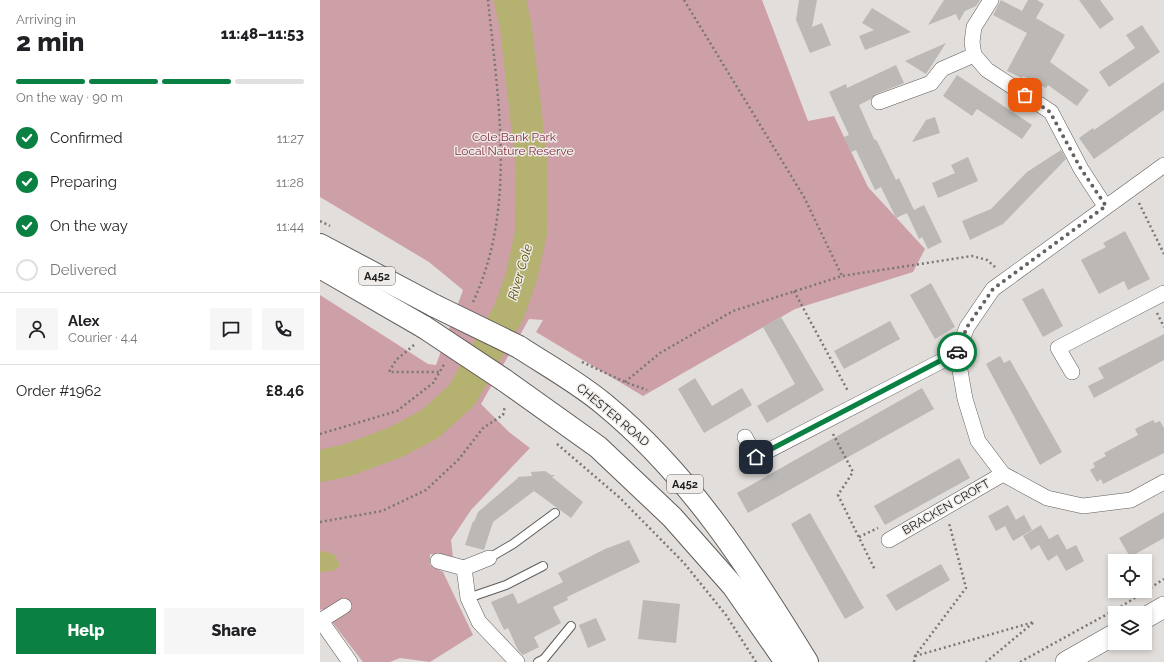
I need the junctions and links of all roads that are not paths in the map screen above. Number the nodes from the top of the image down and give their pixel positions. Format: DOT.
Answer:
graph roads {
  1 [pos="991,0"];
  2 [pos="974,55"];
  3 [pos="879,102"];
  4 [pos="1164,165"];
  5 [pos="1106,206"];
  6 [pos="320,245"];
  7 [pos="320,267"];
  8 [pos="1164,293"];
  9 [pos="957,353"];
  10 [pos="1072,372"];
  11 [pos="745,437"];
  12 [pos="1003,474"];
  13 [pos="1164,482"];
  14 [pos="555,513"];
  15 [pos="889,540"];
  16 [pos="489,558"];
  17 [pos="438,561"];
  18 [pos="543,566"];
  19 [pos="464,568"];
  20 [pos="468,598"];
  21 [pos="344,606"];
  22 [pos="1164,607"];
  23 [pos="1152,614"];
  24 [pos="321,621"];
  25 [pos="572,626"];
  26 [pos="1108,638"];
  27 [pos="1073,660"];
  28 [pos="350,662"];
  29 [pos="517,662"];
  30 [pos="538,662"];
  31 [pos="786,662"];
  32 [pos="807,662"];
  1 -- 2 [label="street"];
  2 -- 3 [label="street"];
  2 -- 5 [label="street"];
  4 -- 5 [label="street"];
  5 -- 9 [label="street"];
  6 -- 32 [label="highway, CHESTER ROAD / A452, bridge"];
  7 -- 31 [label="highway, A452, bridge"];
  8 -- 10 [label="street"];
  9 -- 11 [label="street"];
  9 -- 12 [label="street"];
  12 -- 13 [label="street"];
  12 -- 15 [label="street, BRACKEN CROFT"];
  14 -- 16 [label="lane"];
  16 -- 19 [label="street"];
  17 -- 19 [label="street"];
  18 -- 20 [label="lane"];
  19 -- 20 [label="street"];
  20 -- 29 [label="street"];
  21 -- 24 [label="street"];
  22 -- 23 [label="street"];
  24 -- 28 [label="street"];
  25 -- 30 [label="lane"];
  26 -- 27 [label="street"];
}
